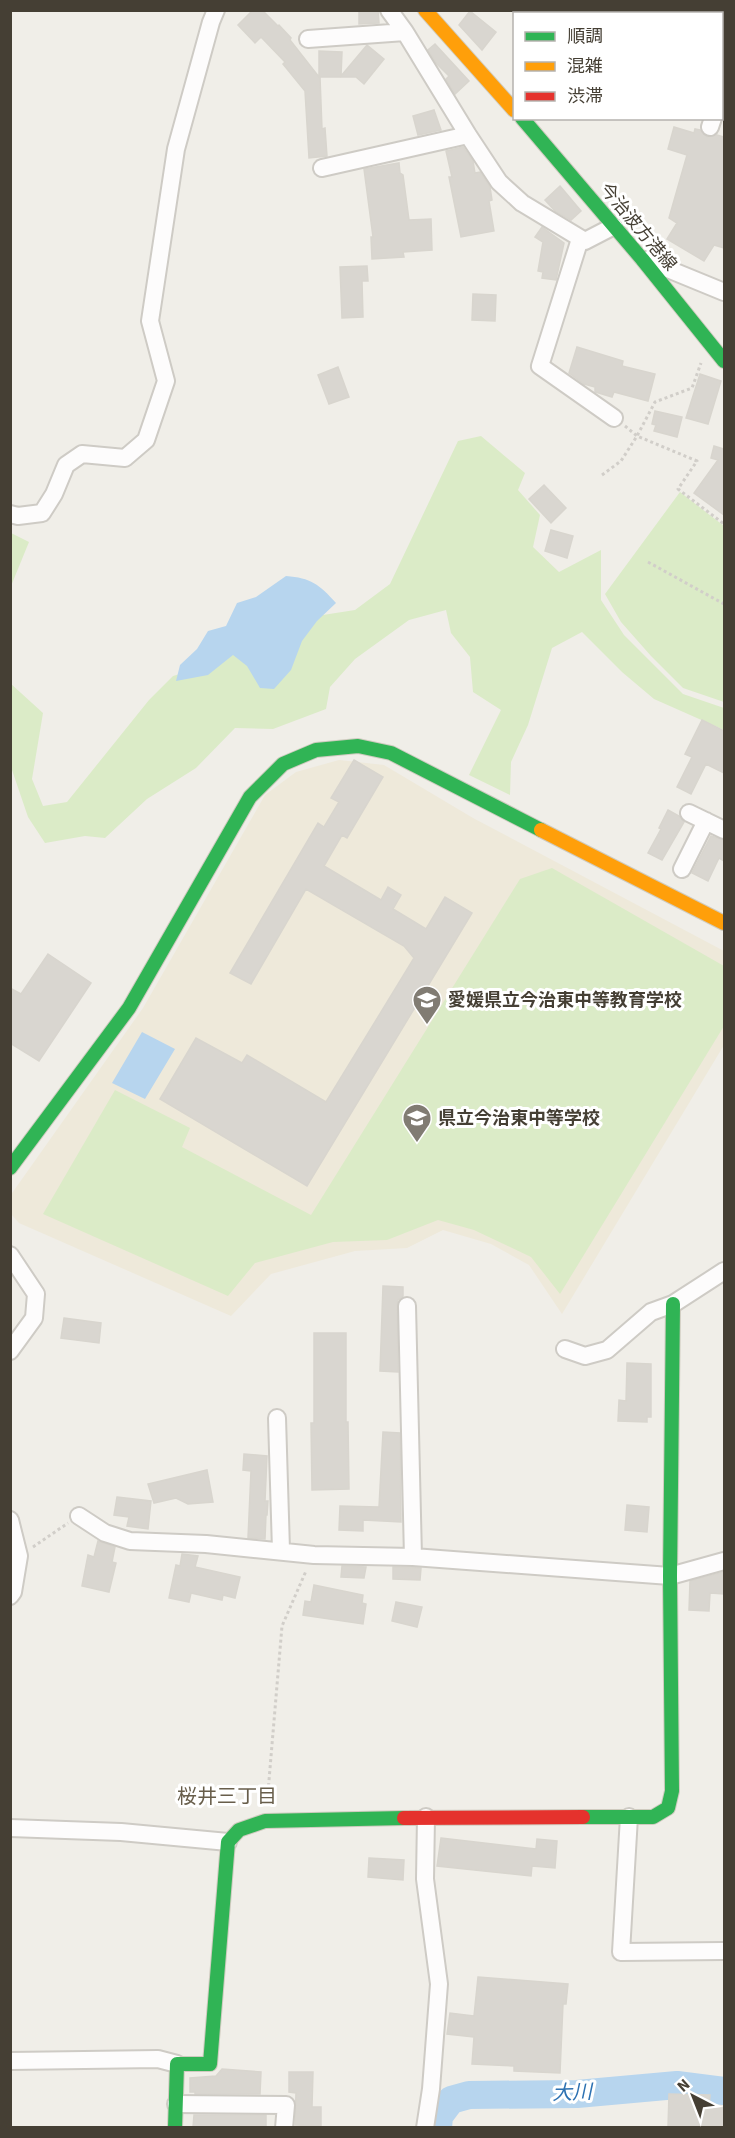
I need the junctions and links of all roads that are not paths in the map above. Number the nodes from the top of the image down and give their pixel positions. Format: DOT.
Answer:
graph roads {
  1 [pos="216,10"];
  2 [pos="389,10"];
  3 [pos="425,10"];
  4 [pos="405,32"];
  5 [pos="308,39"];
  6 [pos="512,107"];
  7 [pos="524,120"];
  8 [pos="468,135"];
  9 [pos="322,168"];
  10 [pos="614,226"];
  11 [pos="580,239"];
  12 [pos="642,259"];
  13 [pos="724,292"];
  14 [pos="724,361"];
  15 [pos="614,418"];
  16 [pos="10,514"];
  17 [pos="689,813"];
  18 [pos="706,821"];
  19 [pos="724,830"];
  20 [pos="682,869"];
  21 [pos="724,923"];
  22 [pos="10,1168"];
  23 [pos="10,1255"];
  24 [pos="724,1271"];
  25 [pos="673,1304"];
  26 [pos="407,1306"];
  27 [pos="565,1349"];
  28 [pos="10,1351"];
  29 [pos="277,1418"];
  30 [pos="79,1516"];
  31 [pos="10,1520"];
  32 [pos="281,1550"];
  33 [pos="413,1557"];
  34 [pos="724,1561"];
  35 [pos="670,1576"];
  36 [pos="10,1596"];
  37 [pos="426,1817"];
  38 [pos="629,1817"];
  39 [pos="10,1828"];
  40 [pos="228,1842"];
  41 [pos="724,1952"];
  42 [pos="10,2061"];
  43 [pos="177,2064"];
  44 [pos="176,2104"];
  45 [pos="175,2127"];
  46 [pos="284,2127"];
  47 [pos="425,2127"];
  1 -- 16 [label="street"];
  2 -- 4 [label="street"];
  3 -- 6 [label="street"];
  4 -- 5 [label="street"];
  4 -- 8 [label="street"];
  7 -- 10 [label="street, 今治波方港線"];
  8 -- 9 [label="street"];
  8 -- 11 [label="street"];
  10 -- 11 [label="street"];
  10 -- 12 [label="street, 今治波方港線"];
  11 -- 15 [label="street"];
  12 -- 13 [label="street"];
  12 -- 14 [label="street, 今治波方港線"];
  17 -- 18 [label="street"];
  18 -- 19 [label="street"];
  18 -- 20 [label="street"];
  21 -- 22 [label="street"];
  23 -- 28 [label="street"];
  24 -- 25 [label="street"];
  25 -- 27 [label="street"];
  25 -- 35 [label="street"];
  26 -- 33 [label="street"];
  29 -- 32 [label="street"];
  30 -- 32 [label="street"];
  31 -- 36 [label="street"];
  32 -- 33 [label="street"];
  33 -- 35 [label="street"];
  34 -- 35 [label="street"];
  35 -- 38 [label="street"];
  37 -- 38 [label="street"];
  37 -- 40 [label="street"];
  37 -- 47 [label="street"];
  38 -- 41 [label="street"];
  39 -- 40 [label="street"];
  40 -- 43 [label="street"];
  42 -- 43 [label="street"];
  43 -- 44 [label="street"];
  44 -- 45 [label="street"];
  44 -- 46 [label="street"];
}
